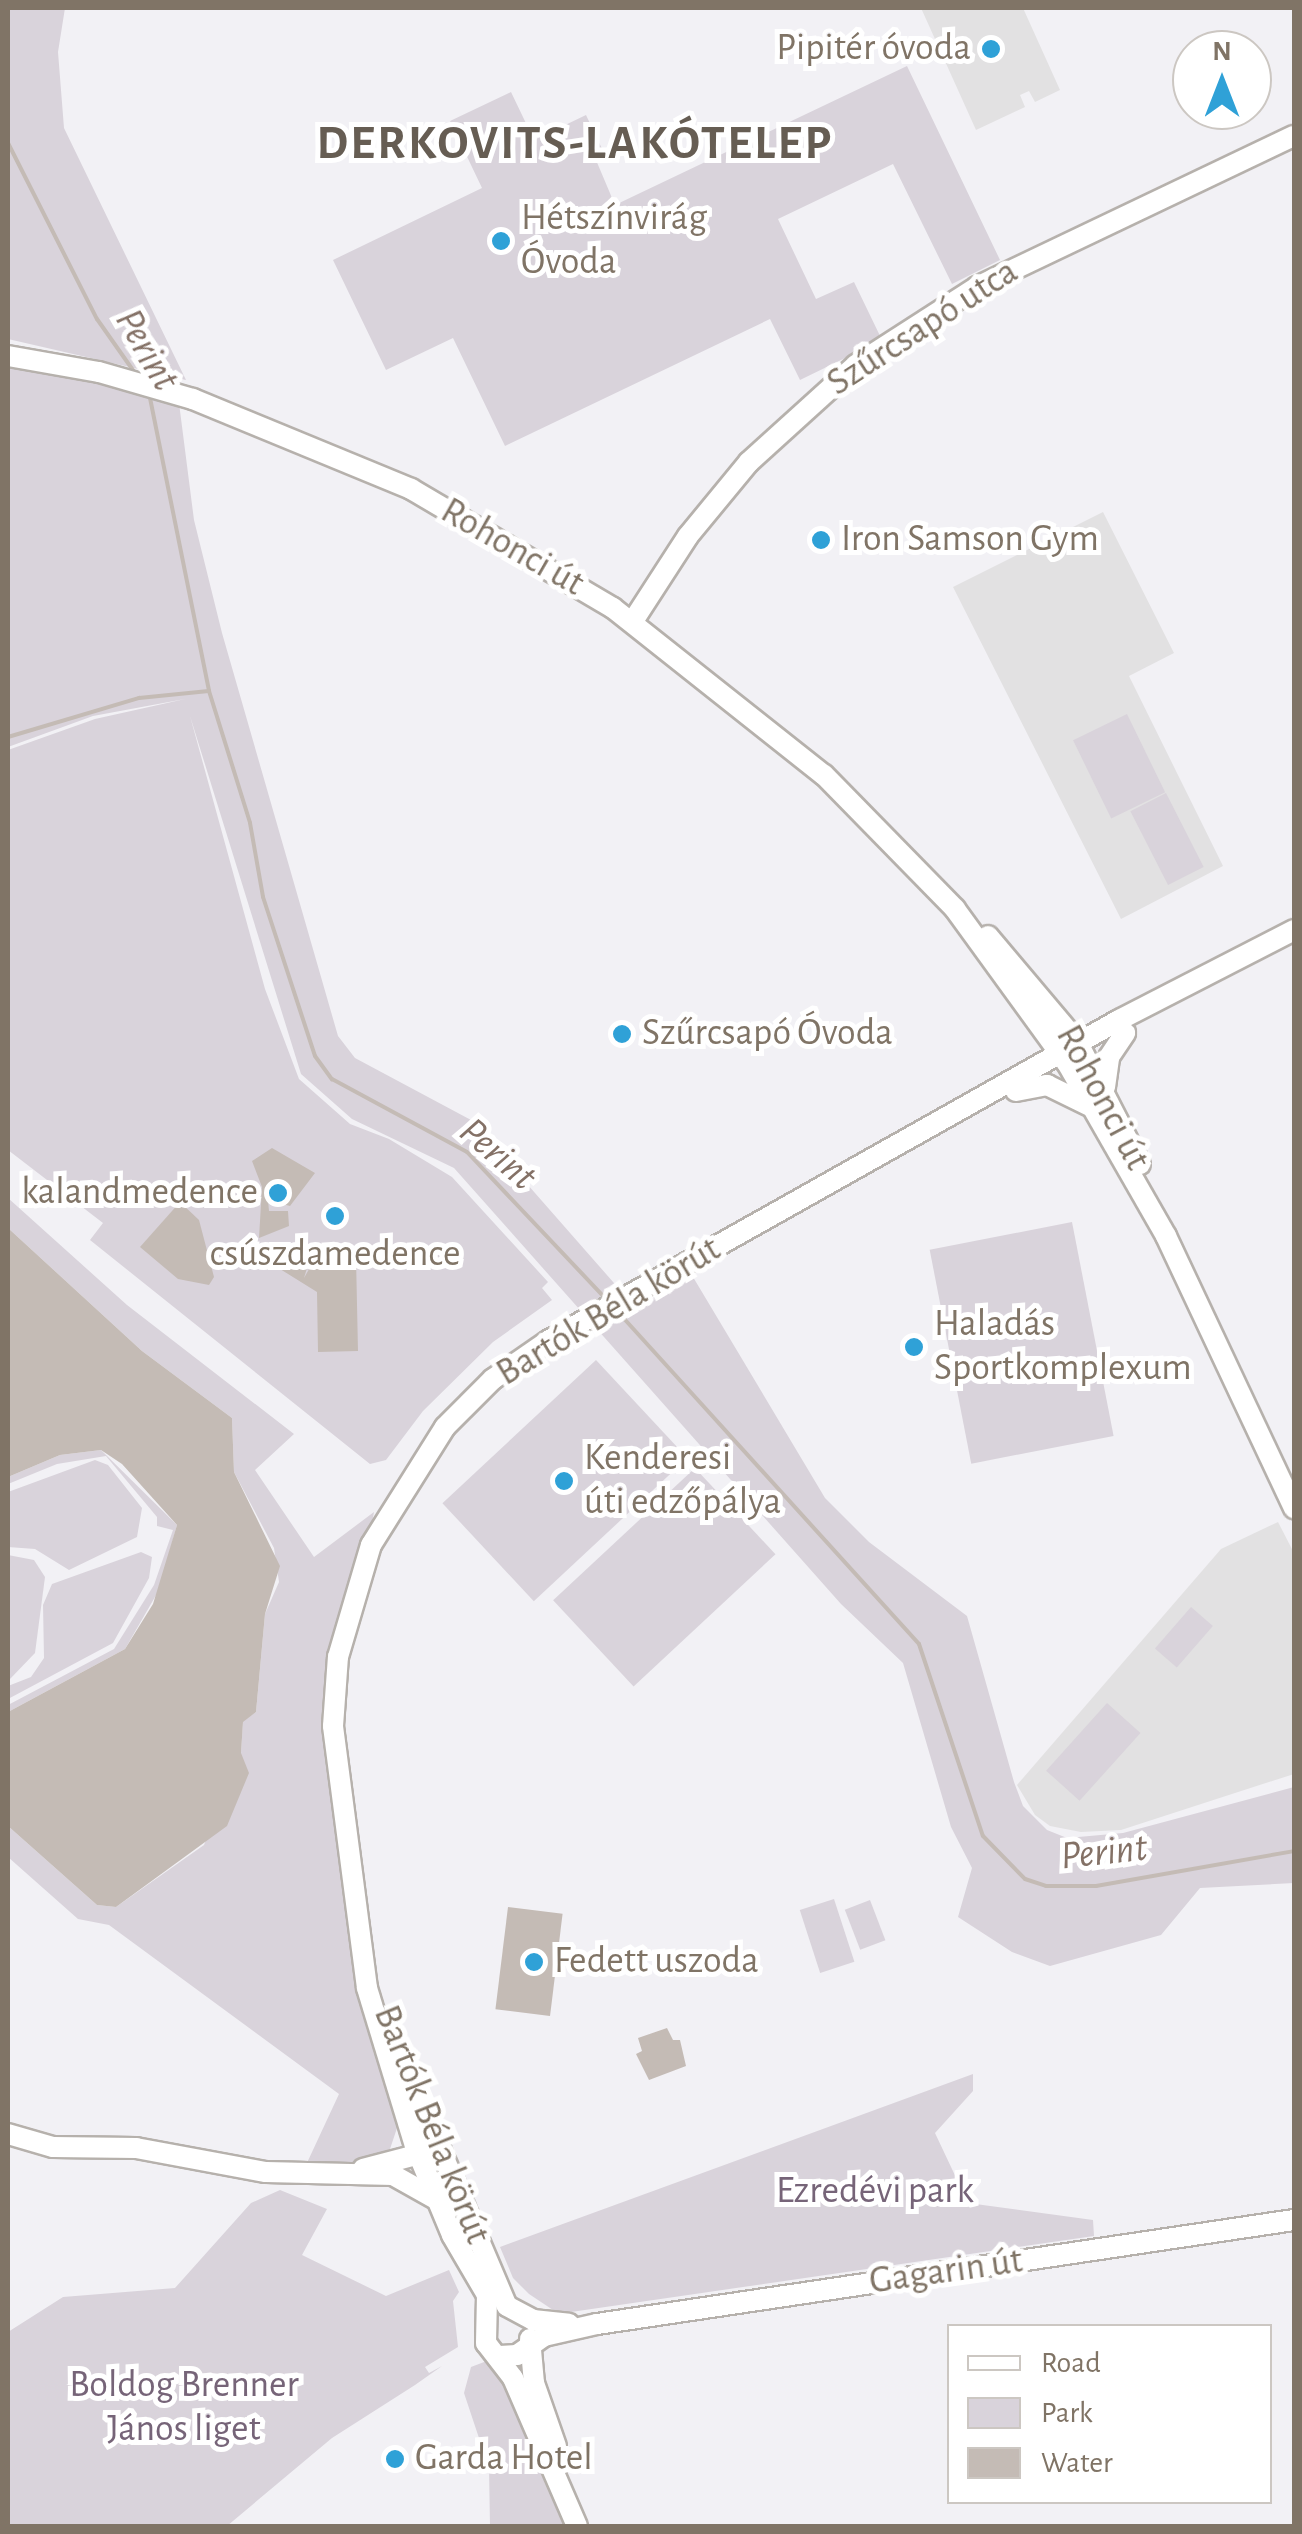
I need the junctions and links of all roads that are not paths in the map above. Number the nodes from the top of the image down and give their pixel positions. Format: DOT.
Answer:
graph roads {
  1 [pos="1294,136"];
  2 [pos="8,356"];
  3 [pos="633,621"];
  4 [pos="935,886"];
  5 [pos="1290,933"];
  6 [pos="996,966"];
  7 [pos="1053,1008"];
  8 [pos="1122,1026"];
  9 [pos="1073,1053"];
  10 [pos="1017,1084"];
  11 [pos="1105,1089"];
  12 [pos="1103,1122"];
  13 [pos="1166,1236"];
  14 [pos="1294,1508"];
  15 [pos="351,1894"];
  16 [pos="402,2109"];
  17 [pos="8,2134"];
  18 [pos="428,2151"];
  19 [pos="384,2160"];
  20 [pos="353,2172"];
  21 [pos="438,2204"];
  22 [pos="1294,2220"];
  23 [pos="518,2314"];
  24 [pos="487,2323"];
  25 [pos="598,2324"];
  26 [pos="528,2344"];
  27 [pos="500,2356"];
  28 [pos="580,2526"];
  1 -- 3 [label="street, Szűrcsapó utca"];
  2 -- 3 [label="street, Rohonci út"];
  3 -- 4 [label="street, Rohonci út"];
  4 -- 6 [label="street, Rohonci út"];
  4 -- 7 [label="street, Rohonci út"];
  5 -- 8 [label="street, Bartók Béla körút"];
  6 -- 9 [label="street, Rohonci út"];
  6 -- 10 [label="street"];
  7 -- 8 [label="street"];
  7 -- 9 [label="street, Rohonci út"];
  8 -- 9 [label="street, Bartók Béla körút"];
  8 -- 11 [label="street"];
  9 -- 10 [label="street, Bartók Béla körút"];
  9 -- 11 [label="street, Rohonci út"];
  9 -- 12 [label="street, Rohonci út"];
  10 -- 12 [label="street"];
  10 -- 15 [label="street, Bartók Béla körút"];
  11 -- 13 [label="street, Rohonci út"];
  12 -- 13 [label="street, Rohonci út"];
  13 -- 14 [label="street, Rohonci út"];
  15 -- 16 [label="street, Bartók Béla körút"];
  15 -- 18 [label="street, Bartók Béla körút"];
  16 -- 18 [label="street, Bartók Béla körút"];
  16 -- 19 [label="street"];
  17 -- 20 [label="street"];
  18 -- 19 [label="street"];
  18 -- 21 [label="street, Bartók Béla körút"];
  18 -- 23 [label="street, Bartók Béla körút"];
  19 -- 20 [label="street"];
  20 -- 21 [label="street"];
  21 -- 24 [label="street, Bartók Béla körút"];
  22 -- 25 [label="street, Gagarin út"];
  23 -- 24 [label="street"];
  23 -- 25 [label="street, Gagarin út"];
  23 -- 26 [label="street, Bartók Béla körút"];
  24 -- 27 [label="street, Bartók Béla körút"];
  25 -- 26 [label="street, Gagarin út"];
  26 -- 27 [label="street, Gagarin út"];
  26 -- 28 [label="street, Bartók Béla körút"];
  27 -- 28 [label="street"];
}
